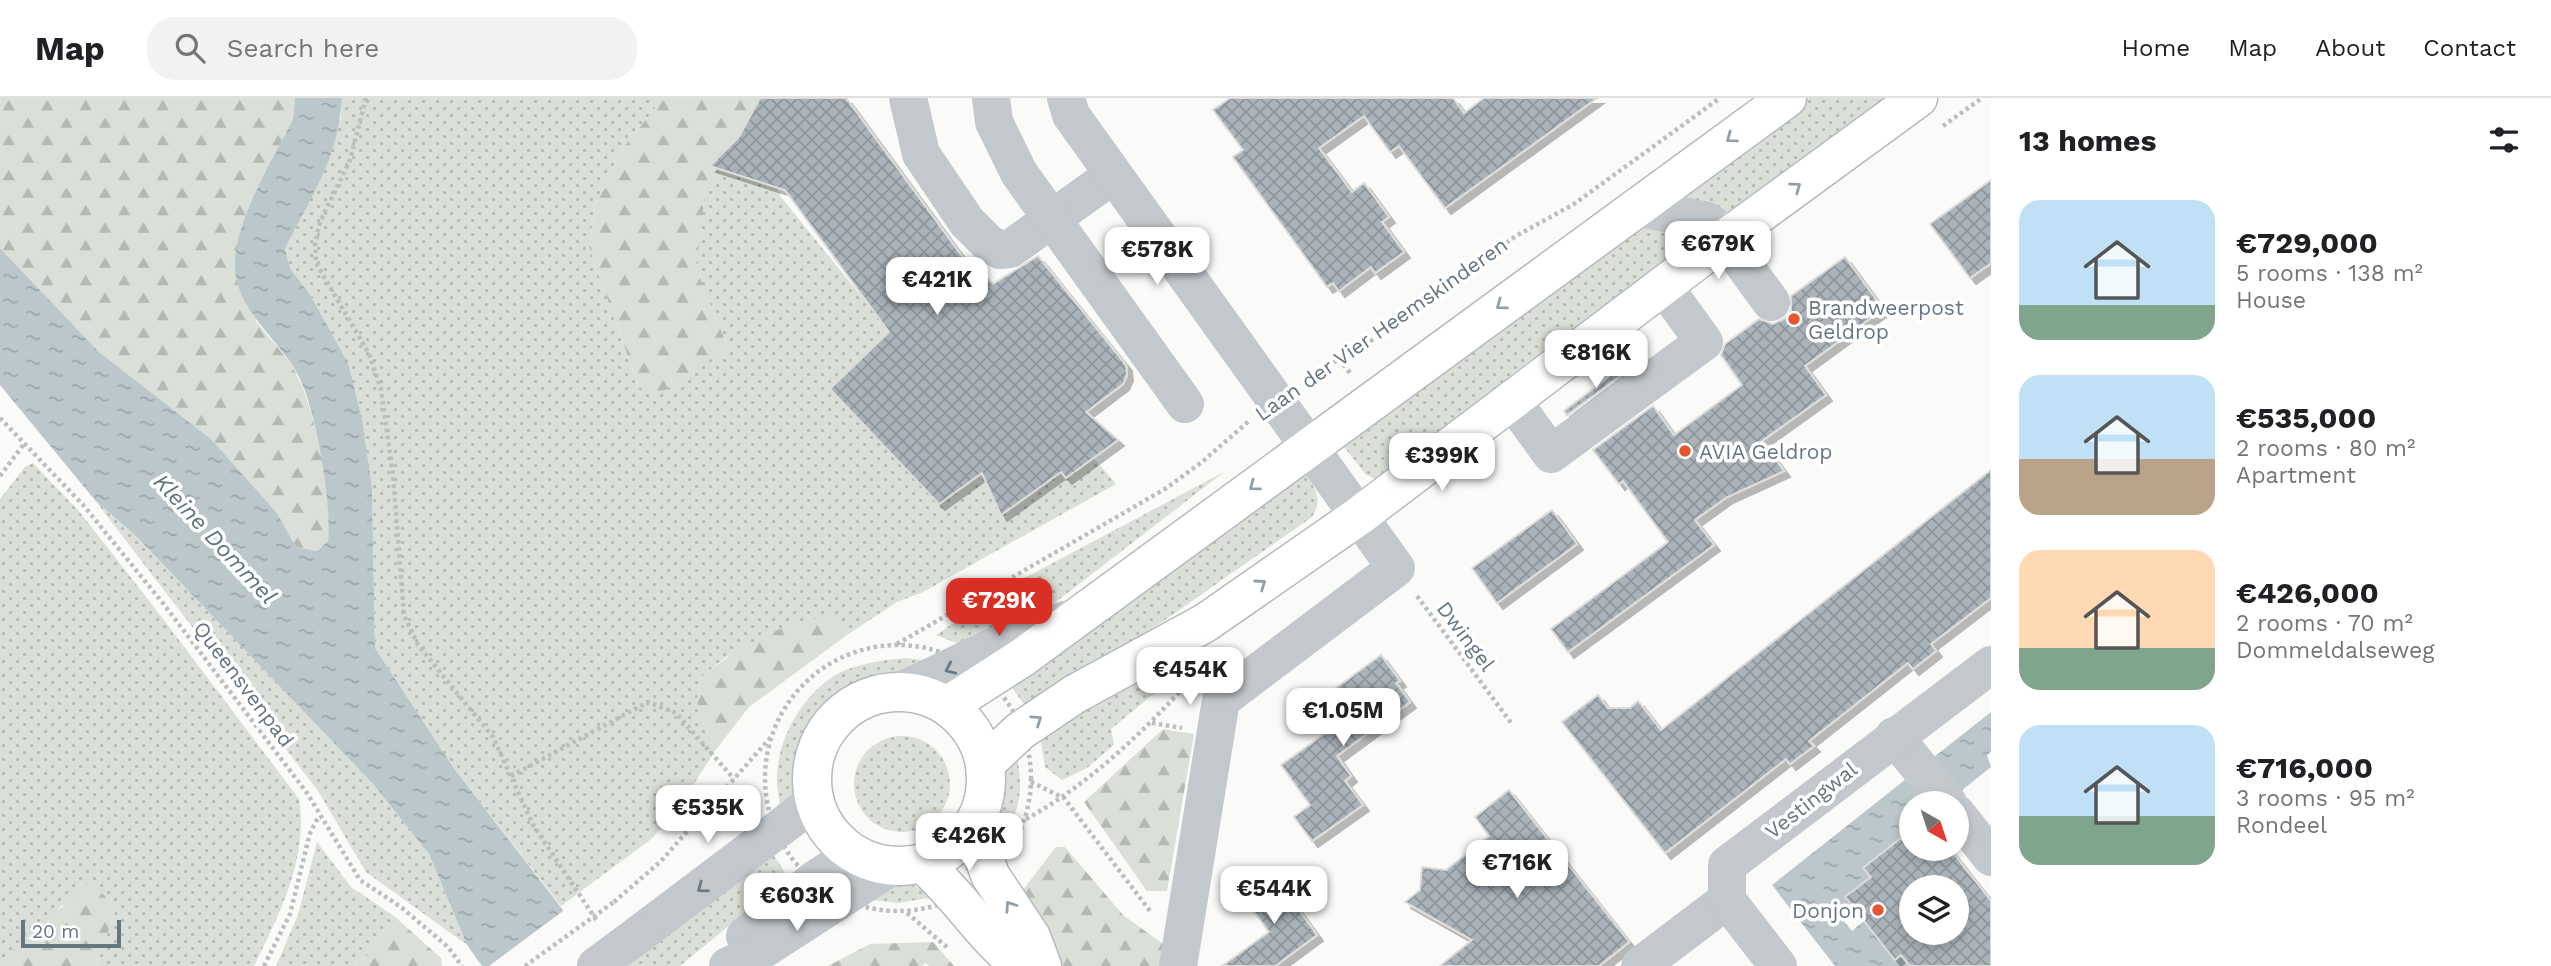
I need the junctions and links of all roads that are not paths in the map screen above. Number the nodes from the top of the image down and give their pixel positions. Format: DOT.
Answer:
graph roads {
  1 [pos="908,98"];
  2 [pos="991,98"];
  3 [pos="1066,98"];
  4 [pos="1787,98"];
  5 [pos="1918,98"];
  6 [pos="1113,175"];
  7 [pos="1636,207"];
  8 [pos="1051,220"];
  9 [pos="1725,239"];
  10 [pos="1663,285"];
  11 [pos="1771,302"];
  12 [pos="1512,400"];
  13 [pos="1185,404"];
  14 [pos="1309,445"];
  15 [pos="1359,516"];
  16 [pos="1081,614"];
  17 [pos="1991,665"];
  18 [pos="901,691"];
  19 [pos="947,706"];
  20 [pos="1894,736"];
  21 [pos="985,764"];
  22 [pos="1939,791"];
  23 [pos="814,802"];
  24 [pos="973,826"];
  25 [pos="1969,829"];
  26 [pos="854,854"];
  27 [pos="1991,857"];
  28 [pos="907,865"];
  29 [pos="1727,900"];
  30 [pos="596,966"];
  31 [pos="708,966"];
  32 [pos="728,966"];
  33 [pos="1022,966"];
  34 [pos="1042,966"];
  35 [pos="1178,966"];
  36 [pos="1640,966"];
  37 [pos="1778,966"];
  1 -- 8 [label="street"];
  2 -- 8 [label="street"];
  3 -- 6 [label="street"];
  4 -- 7 [label="main road, one-way"];
  9 -- 5 [label="main road, one-way"];
  6 -- 8 [label="street"];
  6 -- 14 [label="street"];
  7 -- 9 [label="street"];
  7 -- 14 [label="main road, one-way"];
  8 -- 13 [label="street"];
  9 -- 10 [label="main road"];
  9 -- 11 [label="street"];
  10 -- 12 [label="main road"];
  10 -- 12 [label="street"];
  12 -- 15 [label="main road"];
  14 -- 15 [label="street"];
  14 -- 16 [label="main road, one-way"];
  21 -- 15 [label="main road, one-way"];
  15 -- 35 [label="street"];
  16 -- 18 [label="street, one-way"];
  16 -- 19 [label="main road"];
  17 -- 20 [label="street, Vestingwal"];
  18 -- 19 [label="main road"];
  18 -- 23 [label="main road"];
  19 -- 21 [label="main road"];
  20 -- 22 [label="street"];
  20 -- 29 [label="street, Vestingwal"];
  21 -- 24 [label="main road"];
  23 -- 26 [label="main road"];
  23 -- 30 [label="street, one-way, bridge"];
  24 -- 28 [label="main road"];
  34 -- 24 [label="main road, one-way"];
  25 -- 27 [label="street"];
  26 -- 28 [label="main road"];
  26 -- 31 [label="street"];
  28 -- 32 [label="street"];
  28 -- 33 [label="main road"];
  29 -- 36 [label="street"];
  29 -- 37 [label="street"];
}
